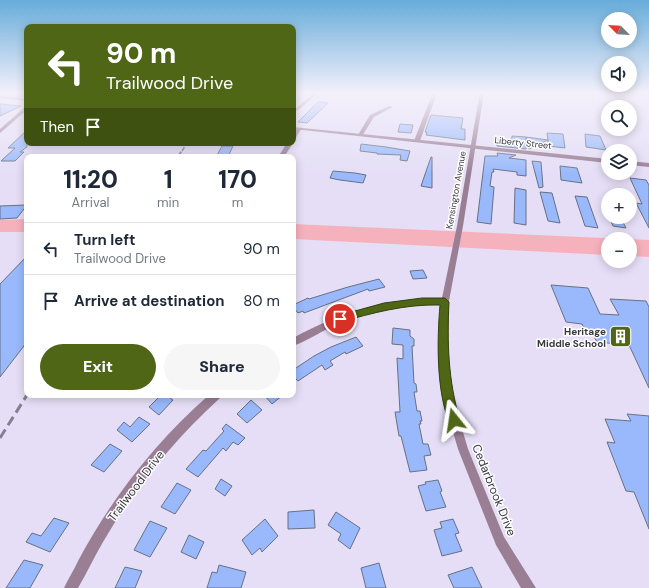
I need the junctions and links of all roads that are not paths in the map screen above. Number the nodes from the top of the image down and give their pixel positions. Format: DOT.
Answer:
graph roads {
  1 [pos="14,119"];
  2 [pos="370,119"];
  3 [pos="425,119"];
  4 [pos="478,119"];
  5 [pos="296,128"];
  6 [pos="299,129"];
  7 [pos="0,132"];
  8 [pos="296,134"];
  9 [pos="360,136"];
  10 [pos="417,141"];
  11 [pos="473,147"];
  12 [pos="601,160"];
  13 [pos="637,164"];
  14 [pos="649,165"];
  15 [pos="445,302"];
  16 [pos="296,341"];
  17 [pos="213,398"];
  18 [pos="71,588"];
  19 [pos="528,588"];
  1 -- 7 [label="street"];
  2 -- 9 [label="street"];
  3 -- 10 [label="street"];
  4 -- 11 [label="street, Kensington Avenue"];
  5 -- 6 [label="street, Liberty Street"];
  6 -- 8 [label="street"];
  6 -- 9 [label="street, Liberty Street"];
  9 -- 10 [label="street, Liberty Street"];
  10 -- 11 [label="street, Liberty Street"];
  11 -- 12 [label="street, Liberty Street"];
  11 -- 15 [label="street, Kensington Avenue"];
  13 -- 14 [label="street"];
  15 -- 16 [label="street"];
  15 -- 19 [label="street, Cedarbrook Drive"];
  17 -- 18 [label="street, Trailwood Drive"];
}
